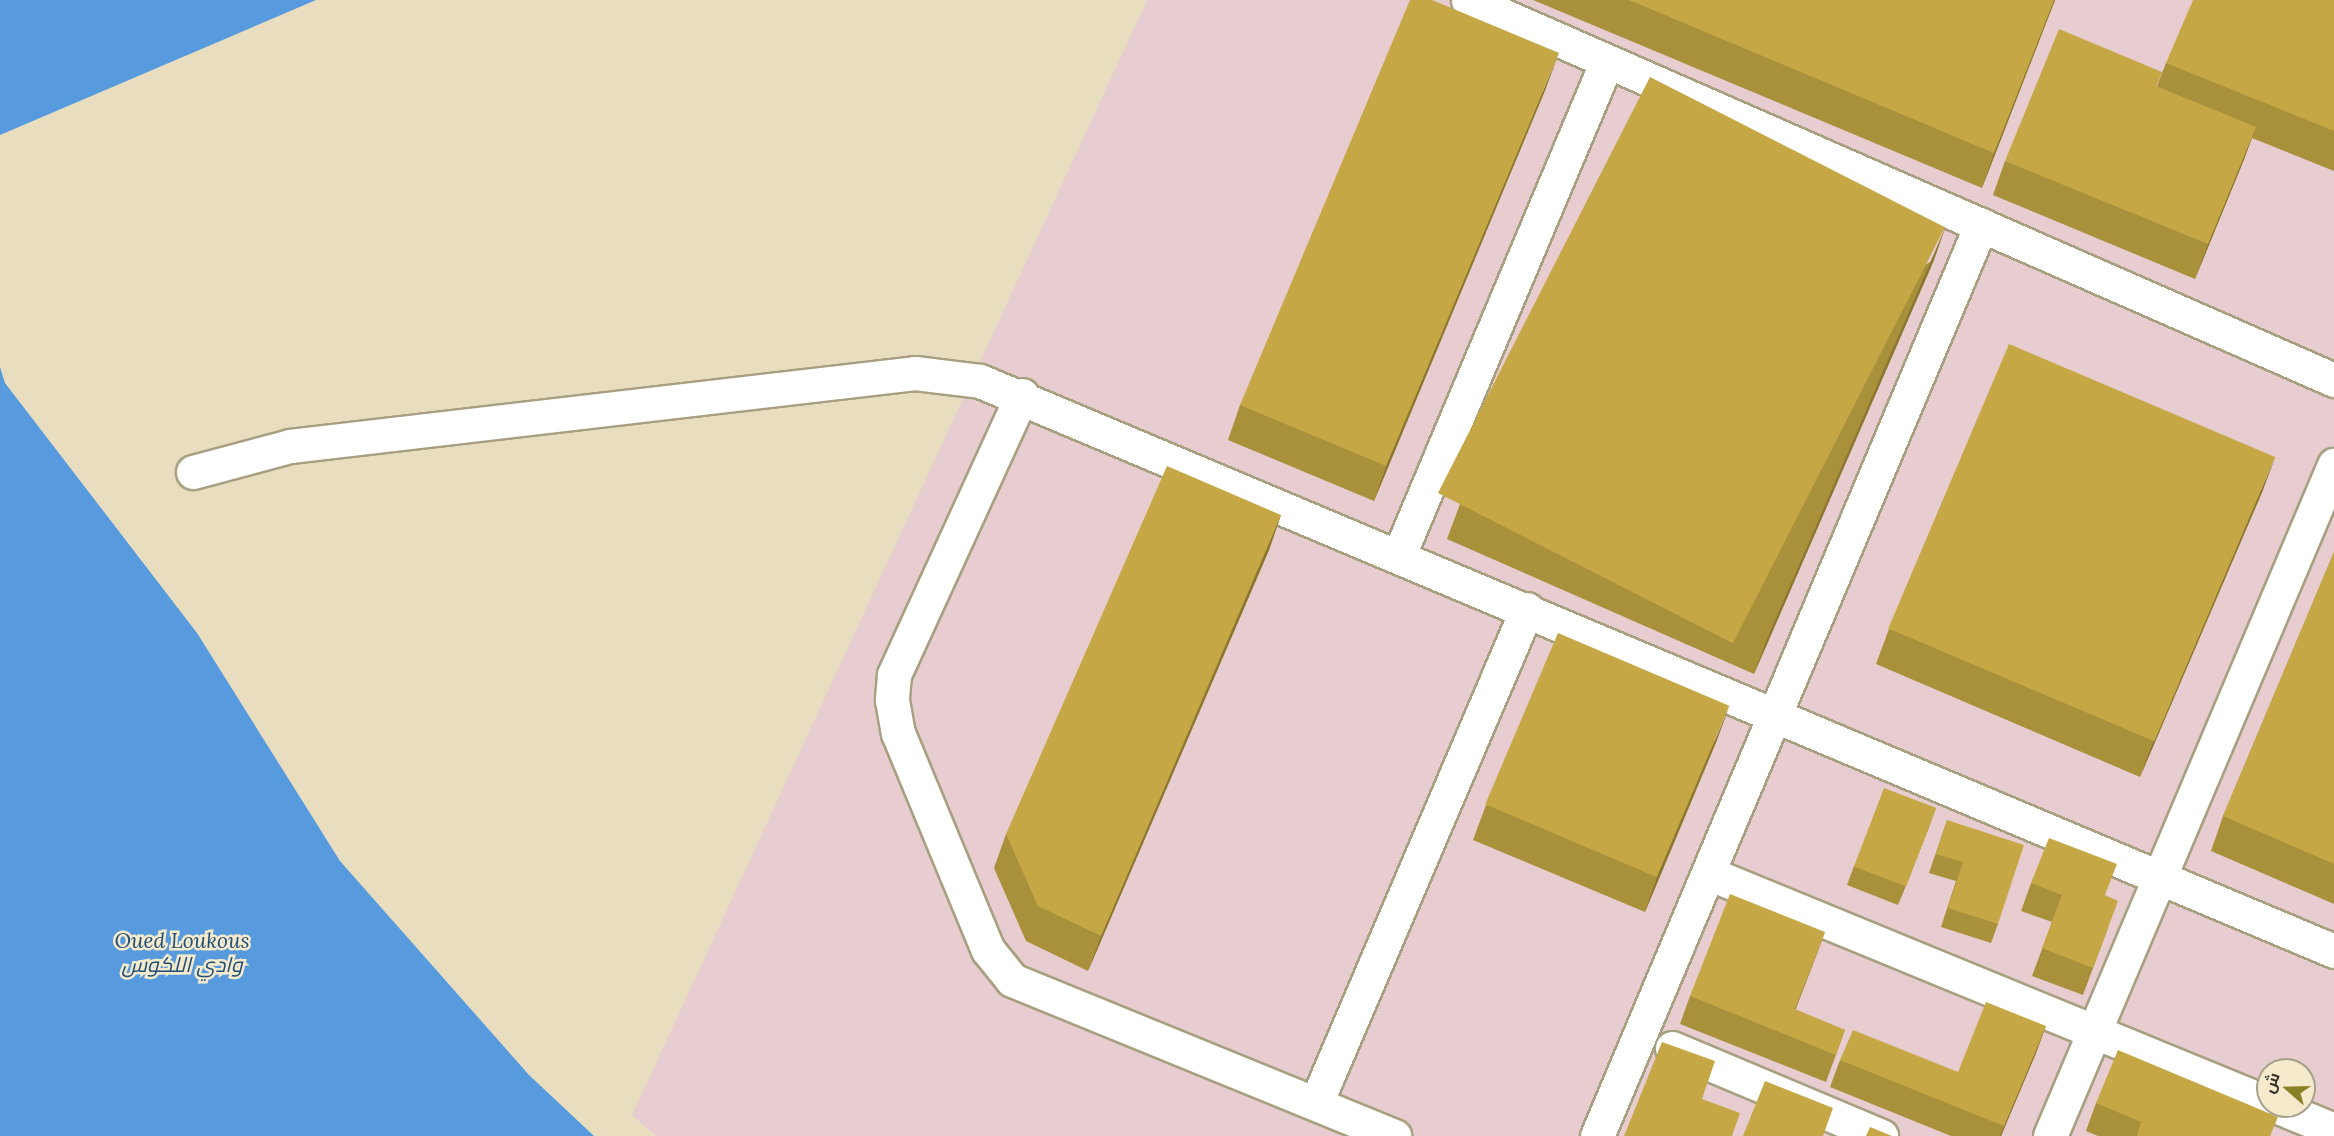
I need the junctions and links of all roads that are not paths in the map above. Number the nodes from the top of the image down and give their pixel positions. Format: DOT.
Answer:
graph roads {
  1 [pos="1468,0"];
  2 [pos="1607,61"];
  3 [pos="1981,225"];
  4 [pos="2334,380"];
  5 [pos="1022,395"];
  6 [pos="2334,465"];
  7 [pos="193,472"];
  8 [pos="1399,555"];
  9 [pos="1527,609"];
  10 [pos="1775,713"];
  11 [pos="1708,873"];
  12 [pos="2158,875"];
  13 [pos="2334,951"];
  14 [pos="2094,1031"];
  15 [pos="1640,1035"];
  16 [pos="2256,1098"];
  17 [pos="1316,1103"];
  18 [pos="2305,1118"];
  19 [pos="2334,1130"];
  20 [pos="1394,1136"];
  21 [pos="1597,1136"];
  22 [pos="1881,1136"];
  23 [pos="2050,1136"];
  1 -- 2 [label="street"];
  2 -- 3 [label="street"];
  2 -- 8 [label="street"];
  3 -- 4 [label="street"];
  3 -- 10 [label="street"];
  5 -- 7 [label="street"];
  5 -- 8 [label="street"];
  5 -- 17 [label="street"];
  6 -- 12 [label="street"];
  8 -- 9 [label="street"];
  9 -- 10 [label="street"];
  9 -- 17 [label="street"];
  10 -- 11 [label="street"];
  10 -- 12 [label="street"];
  11 -- 14 [label="street"];
  11 -- 15 [label="street"];
  12 -- 13 [label="street"];
  12 -- 14 [label="street"];
  14 -- 16 [label="street"];
  14 -- 23 [label="street"];
  15 -- 21 [label="street"];
  15 -- 22 [label="street"];
  17 -- 20 [label="street"];
  18 -- 19 [label="street"];
}
